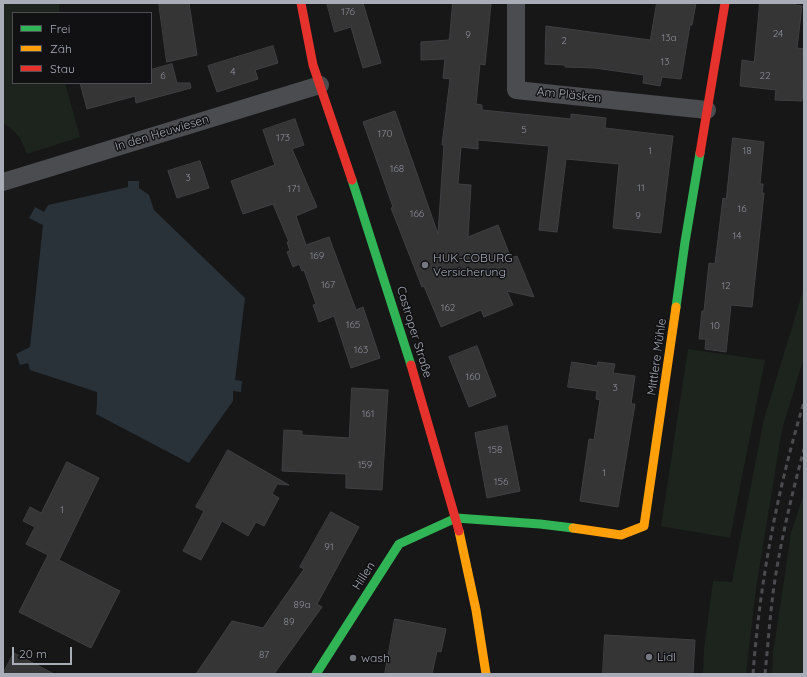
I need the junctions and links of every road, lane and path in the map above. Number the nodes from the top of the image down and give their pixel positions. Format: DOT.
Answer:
graph roads {
  1 [pos="301,3"];
  2 [pos="516,3"];
  3 [pos="725,3"];
  4 [pos="320,85"];
  5 [pos="707,110"];
  6 [pos="3,182"];
  7 [pos="456,518"];
  8 [pos="316,674"];
  9 [pos="486,674"];
  1 -- 4 [label="street, Castroper Straße"];
  2 -- 5 [label="street, Am Pläsken"];
  3 -- 5 [label="street, Mittlere Mühle"];
  4 -- 6 [label="street, In den Heuwiesen"];
  4 -- 7 [label="street, Castroper Straße"];
  5 -- 7 [label="street, Mittlere Mühle"];
  7 -- 8 [label="street, Hillen"];
  7 -- 9 [label="street, Castroper Straße"];
}
